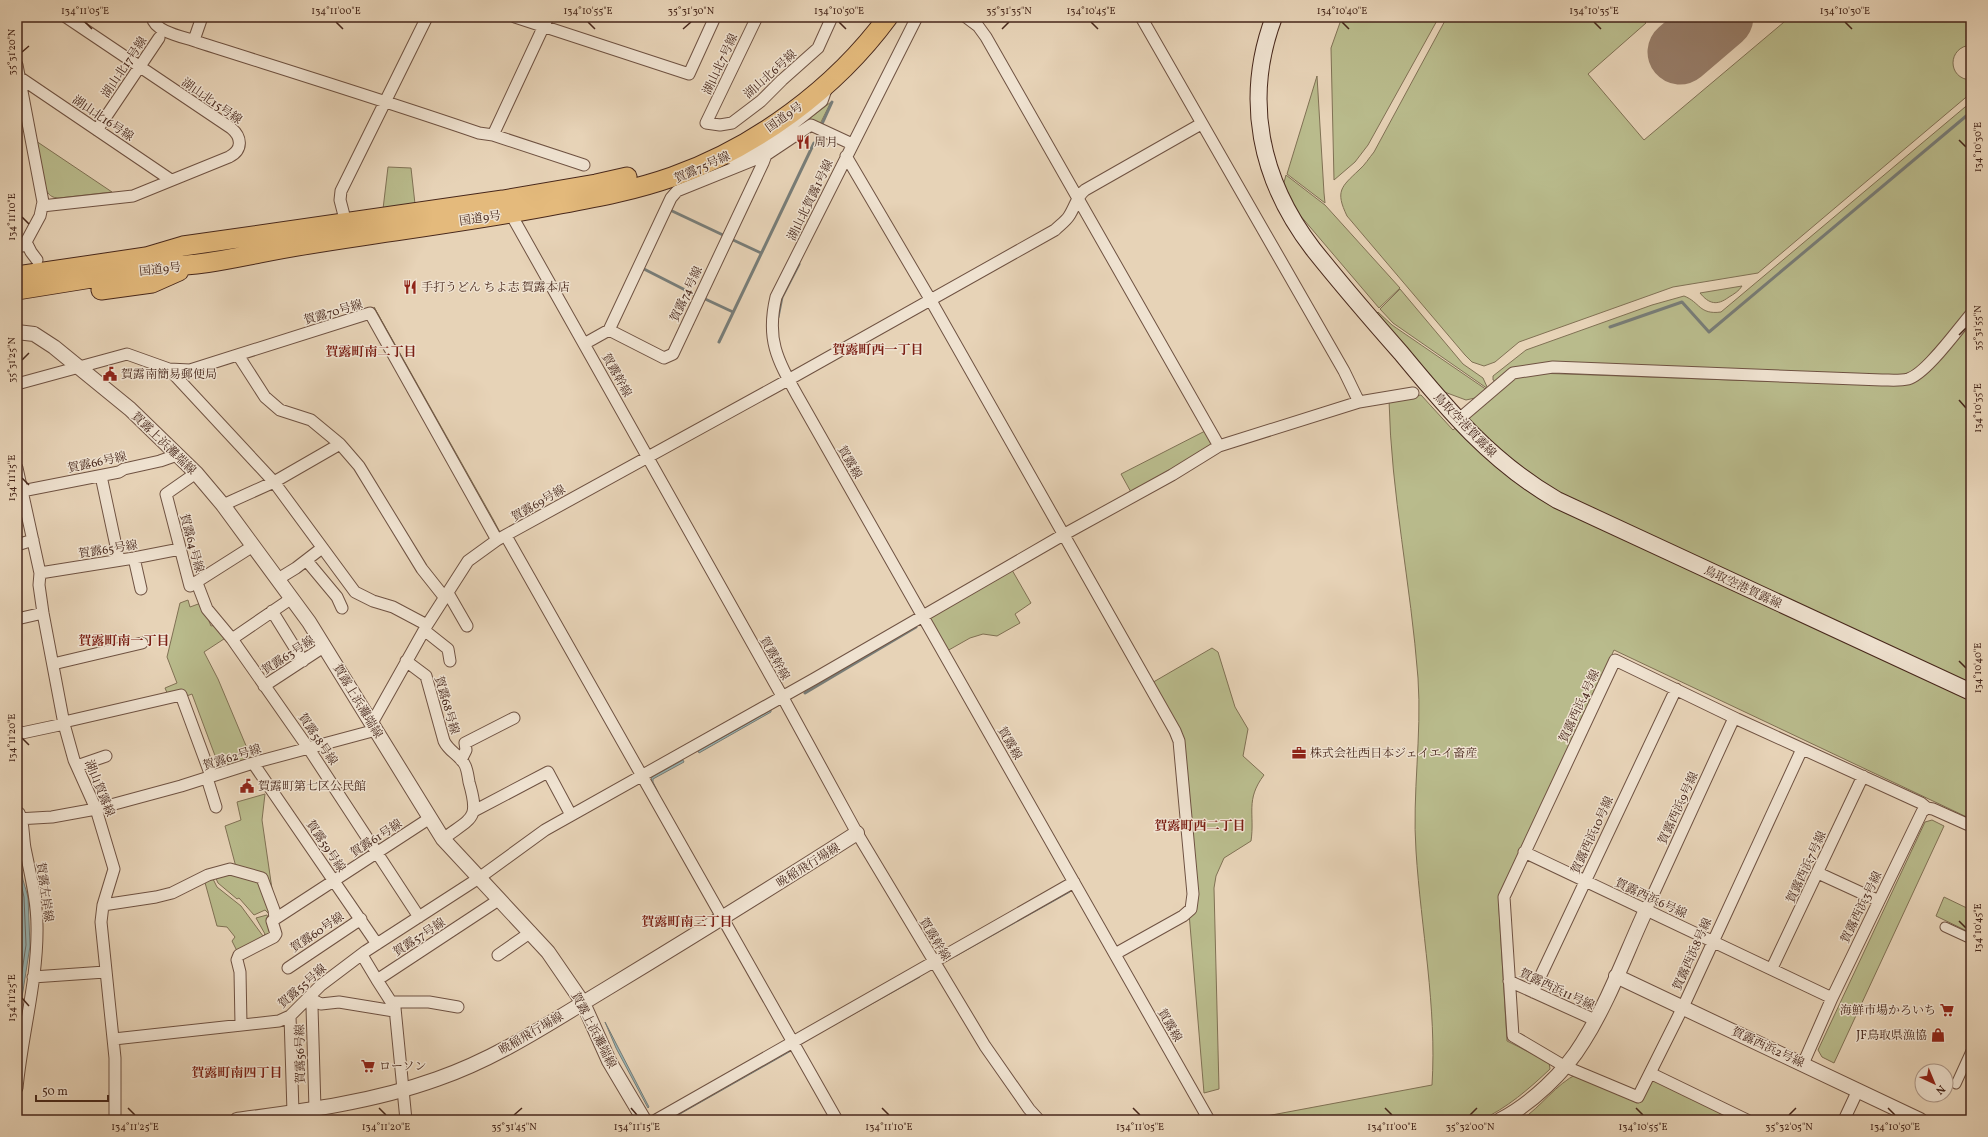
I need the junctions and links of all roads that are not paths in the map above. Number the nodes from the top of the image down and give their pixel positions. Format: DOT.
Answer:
graph roads {
  1 [pos="66,17"];
  2 [pos="152,17"];
  3 [pos="202,17"];
  4 [pos="427,17"];
  5 [pos="515,17"];
  6 [pos="715,17"];
  7 [pos="756,17"];
  8 [pos="832,17"];
  9 [pos="873,17"];
  10 [pos="888,17"];
  11 [pos="916,17"];
  12 [pos="966,17"];
  13 [pos="1141,17"];
  14 [pos="1274,17"];
  15 [pos="546,22"];
  16 [pos="160,38"];
  17 [pos="194,40"];
  18 [pos="17,65"];
  19 [pos="140,66"];
  20 [pos="19,77"];
  21 [pos="828,83"];
  22 [pos="386,101"];
  23 [pos="706,123"];
  24 [pos="1201,124"];
  25 [pos="797,128"];
  26 [pos="97,130"];
  27 [pos="493,135"];
  28 [pos="852,144"];
  29 [pos="765,150"];
  30 [pos="846,156"];
  31 [pos="711,160"];
  32 [pos="584,165"];
  33 [pos="171,180"];
  34 [pos="1078,201"];
  35 [pos="42,206"];
  36 [pos="507,207"];
  37 [pos="346,223"];
  38 [pos="22,243"];
  39 [pos="183,246"];
  40 [pos="17,252"];
  41 [pos="38,260"];
  42 [pos="17,263"];
  43 [pos="190,266"];
  44 [pos="17,276"];
  45 [pos="17,290"];
  46 [pos="930,299"];
  47 [pos="17,303"];
  48 [pos="1971,314"];
  49 [pos="609,330"];
  50 [pos="17,332"];
  51 [pos="584,344"];
  52 [pos="238,355"];
  53 [pos="79,367"];
  54 [pos="169,369"];
  55 [pos="788,380"];
  56 [pos="17,384"];
  57 [pos="1413,393"];
  58 [pos="1359,402"];
  59 [pos="1458,420"];
  60 [pos="340,444"];
  61 [pos="1219,446"];
  62 [pos="177,455"];
  63 [pos="648,457"];
  64 [pos="17,468"];
  65 [pos="196,473"];
  66 [pos="101,476"];
  67 [pos="274,482"];
  68 [pos="22,491"];
  69 [pos="223,505"];
  70 [pos="1063,535"];
  71 [pos="501,538"];
  72 [pos="33,540"];
  73 [pos="17,545"];
  74 [pos="253,546"];
  75 [pos="322,548"];
  76 [pos="180,549"];
  77 [pos="134,558"];
  78 [pos="119,560"];
  79 [pos="307,561"];
  80 [pos="40,573"];
  81 [pos="278,579"];
  82 [pos="197,583"];
  83 [pos="140,589"];
  84 [pos="447,596"];
  85 [pos="292,598"];
  86 [pos="342,608"];
  87 [pos="272,612"];
  88 [pos="43,613"];
  89 [pos="922,616"];
  90 [pos="17,619"];
  91 [pos="467,626"];
  92 [pos="425,628"];
  93 [pos="232,639"];
  94 [pos="142,643"];
  95 [pos="325,646"];
  96 [pos="303,661"];
  97 [pos="406,661"];
  98 [pos="450,661"];
  99 [pos="53,664"];
  100 [pos="264,686"];
  101 [pos="1676,689"];
  102 [pos="1971,692"];
  103 [pos="782,696"];
  104 [pos="514,718"];
  105 [pos="1734,718"];
  106 [pos="64,723"];
  107 [pos="374,727"];
  108 [pos="17,730"];
  109 [pos="309,749"];
  110 [pos="1802,749"];
  111 [pos="106,756"];
  112 [pos="461,760"];
  113 [pos="253,763"];
  114 [pos="77,766"];
  115 [pos="641,776"];
  116 [pos="1863,776"];
  117 [pos="209,777"];
  118 [pos="216,807"];
  119 [pos="1927,808"];
  120 [pos="96,809"];
  121 [pos="474,811"];
  122 [pos="571,815"];
  123 [pos="19,816"];
  124 [pos="430,818"];
  125 [pos="1971,826"];
  126 [pos="857,833"];
  127 [pos="443,839"];
  128 [pos="377,852"];
  129 [pos="1524,852"];
  130 [pos="1818,873"];
  131 [pos="479,878"];
  132 [pos="334,881"];
  133 [pos="1585,881"];
  134 [pos="1074,882"];
  135 [pos="500,899"];
  136 [pos="1879,901"];
  137 [pos="103,905"];
  138 [pos="1646,910"];
  139 [pos="419,917"];
  140 [pos="724,918"];
  141 [pos="275,919"];
  142 [pos="361,919"];
  143 [pos="1945,927"];
  144 [pos="531,932"];
  145 [pos="1971,939"];
  146 [pos="1712,941"];
  147 [pos="377,944"];
  148 [pos="498,954"];
  149 [pos="1115,954"];
  150 [pos="362,955"];
  151 [pos="934,963"];
  152 [pos="288,968"];
  153 [pos="1772,968"];
  154 [pos="105,972"];
  155 [pos="1616,976"];
  156 [pos="33,977"];
  157 [pos="377,980"];
  158 [pos="1510,981"];
  159 [pos="1533,992"];
  160 [pos="309,998"];
  161 [pos="1832,998"];
  162 [pos="583,1003"];
  163 [pos="392,1006"];
  164 [pos="458,1007"];
  165 [pos="1683,1007"];
  166 [pos="290,1016"];
  167 [pos="1594,1020"];
  168 [pos="241,1024"];
  169 [pos="114,1039"];
  170 [pos="794,1042"];
  171 [pos="1971,1051"];
  172 [pos="1803,1064"];
  173 [pos="1564,1066"];
  174 [pos="1650,1073"];
  175 [pos="1956,1084"];
  176 [pos="17,1088"];
  177 [pos="402,1090"];
  178 [pos="1858,1090"];
  179 [pos="315,1109"];
  180 [pos="293,1112"];
  181 [pos="115,1120"];
  182 [pos="237,1120"];
  183 [pos="406,1120"];
  184 [pos="644,1120"];
  185 [pos="656,1120"];
  186 [pos="837,1120"];
  187 [pos="1039,1120"];
  188 [pos="1209,1120"];
  189 [pos="1500,1120"];
  190 [pos="1747,1120"];
  191 [pos="1844,1120"];
  192 [pos="1920,1120"];
  1 -- 19 [label="street, 湖山北15号線"];
  2 -- 17 [label="street"];
  3 -- 17 [label="street"];
  4 -- 22 [label="street"];
  5 -- 15 [label="street"];
  6 -- 15 [label="street"];
  7 -- 23 [label="street, 湖山北7号線"];
  8 -- 23 [label="street, 湖山北6号線"];
  9 -- 36 [label="highway, 国道9号"];
  10 -- 21 [label="highway, 国道9号"];
  11 -- 28 [label="street, 湖山北賀露1号線"];
  12 -- 34 [label="street"];
  13 -- 24 [label="street"];
  14 -- 59 [label="main road, 鳥取空港賀露線"];
  15 -- 27 [label="street"];
  16 -- 19 [label="street, 湖山北17号線"];
  17 -- 22 [label="street"];
  18 -- 20 [label="street"];
  19 -- 26 [label="street, 湖山北17号線"];
  19 -- 33 [label="street, 湖山北15号線"];
  20 -- 26 [label="street, 湖山北16号線"];
  20 -- 35 [label="street"];
  21 -- 25 [label="street"];
  21 -- 31 [label="highway, 国道9号"];
  22 -- 27 [label="street"];
  22 -- 37 [label="street"];
  24 -- 34 [label="street, 賀露69号線"];
  24 -- 58 [label="street"];
  25 -- 28 [label="street, 賀露75号線"];
  25 -- 29 [label="street, 賀露75号線"];
  26 -- 33 [label="street, 湖山北16号線"];
  27 -- 32 [label="street"];
  28 -- 30 [label="street, 湖山北賀露1号線"];
  29 -- 31 [label="street"];
  29 -- 49 [label="street, 賀露75号線"];
  29 -- 49 [label="street, 賀露74号線"];
  30 -- 46 [label="street"];
  30 -- 55 [label="street, 湖山北賀露1号線"];
  31 -- 36 [label="highway, 国道9号"];
  33 -- 35 [label="street, 湖山北15号線"];
  34 -- 46 [label="street, 賀露69号線"];
  34 -- 61 [label="street"];
  35 -- 38 [label="street"];
  36 -- 37 [label="highway, 国道9号"];
  36 -- 43 [label="highway, 国道9号"];
  36 -- 51 [label="street, 賀露幹線"];
  37 -- 39 [label="highway, 国道9号"];
  38 -- 40 [label="street"];
  38 -- 41 [label="street"];
  39 -- 41 [label="highway"];
  39 -- 44 [label="highway, 国道9号"];
  41 -- 42 [label="highway"];
  43 -- 45 [label="highway, 国道9号"];
  43 -- 47 [label="highway"];
  46 -- 55 [label="street, 賀露69号線"];
  46 -- 70 [label="street"];
  48 -- 59 [label="street"];
  49 -- 51 [label="street"];
  50 -- 53 [label="street, 賀露上浜灘端線"];
  51 -- 63 [label="street, 賀露幹線"];
  52 -- 54 [label="street, 賀露70号線"];
  52 -- 60 [label="street"];
  52 -- 71 [label="street, 賀露70号線"];
  53 -- 54 [label="street, 賀露70号線"];
  53 -- 56 [label="street, 賀露70号線"];
  53 -- 62 [label="street, 賀露上浜灘端線"];
  54 -- 67 [label="street"];
  55 -- 63 [label="street, 賀露69号線"];
  55 -- 89 [label="street, 賀露線"];
  57 -- 58 [label="street, 賀露55号線"];
  58 -- 61 [label="street, 賀露55号線"];
  59 -- 102 [label="main road, 鳥取空港賀露線"];
  60 -- 67 [label="street"];
  60 -- 84 [label="street"];
  61 -- 70 [label="street, 賀露55号線"];
  62 -- 65 [label="street, 賀露上浜灘端線"];
  62 -- 66 [label="street, 賀露66号線"];
  63 -- 71 [label="street, 賀露69号線"];
  63 -- 103 [label="street, 賀露幹線"];
  64 -- 68 [label="street, 湖山賀露線"];
  65 -- 69 [label="street, 賀露上浜灘端線"];
  65 -- 76 [label="street, 賀露64号線"];
  66 -- 68 [label="street, 賀露66号線"];
  66 -- 78 [label="street"];
  67 -- 69 [label="street"];
  67 -- 75 [label="street"];
  68 -- 72 [label="street, 湖山賀露線"];
  69 -- 74 [label="street, 賀露上浜灘端線"];
  70 -- 89 [label="street, 賀露55号線"];
  70 -- 149 [label="street"];
  71 -- 84 [label="street, 賀露69号線"];
  71 -- 115 [label="street"];
  72 -- 73 [label="street"];
  72 -- 80 [label="street, 湖山賀露線"];
  74 -- 81 [label="street, 賀露上浜灘端線"];
  74 -- 82 [label="street, 賀露64号線"];
  75 -- 79 [label="street"];
  75 -- 92 [label="street"];
  76 -- 77 [label="street, 賀露65号線"];
  76 -- 82 [label="street, 賀露64号線"];
  77 -- 78 [label="street, 賀露65号線"];
  77 -- 83 [label="street"];
  78 -- 80 [label="street, 賀露65号線"];
  79 -- 81 [label="street"];
  79 -- 86 [label="street"];
  80 -- 88 [label="street, 湖山賀露線"];
  81 -- 85 [label="street, 賀露上浜灘端線"];
  82 -- 93 [label="street, 賀露58号線"];
  84 -- 91 [label="street"];
  84 -- 92 [label="street, 賀露69号線"];
  85 -- 87 [label="street"];
  85 -- 95 [label="street, 賀露上浜灘端線"];
  87 -- 93 [label="street"];
  87 -- 96 [label="street"];
  88 -- 90 [label="street"];
  88 -- 99 [label="street, 湖山賀露線"];
  89 -- 103 [label="street, 賀露55号線"];
  89 -- 134 [label="street, 賀露線"];
  92 -- 97 [label="street, 賀露69号線"];
  92 -- 98 [label="street"];
  93 -- 100 [label="street, 賀露58号線"];
  94 -- 99 [label="street"];
  95 -- 96 [label="street, 賀露63号線"];
  95 -- 107 [label="street, 賀露上浜灘端線"];
  96 -- 100 [label="street, 賀露63号線"];
  97 -- 107 [label="street, 賀露69号線"];
  97 -- 112 [label="street, 賀露68号線"];
  99 -- 106 [label="street, 湖山賀露線"];
  100 -- 109 [label="street, 賀露58号線"];
  101 -- 105 [label="street, 賀露西浜4号線"];
  101 -- 129 [label="street, 賀露西浜4号線"];
  101 -- 133 [label="street, 賀露西浜10号線"];
  103 -- 115 [label="street, 賀露55号線"];
  103 -- 126 [label="street, 賀露幹線"];
  104 -- 112 [label="street"];
  105 -- 110 [label="street, 賀露西浜4号線"];
  105 -- 138 [label="street, 賀露西浜9号線"];
  106 -- 108 [label="street"];
  106 -- 114 [label="street, 湖山賀露線"];
  106 -- 117 [label="street"];
  107 -- 109 [label="street, 賀露62号線"];
  107 -- 124 [label="street, 賀露上浜灘端線"];
  109 -- 113 [label="street, 賀露62号線"];
  109 -- 128 [label="street, 賀露58号線"];
  110 -- 116 [label="street, 賀露西浜4号線"];
  110 -- 146 [label="street, 賀露西浜8号線"];
  111 -- 114 [label="street"];
  112 -- 121 [label="street, 賀露68号線"];
  113 -- 117 [label="street, 賀露62号線"];
  113 -- 132 [label="street, 賀露59号線"];
  114 -- 120 [label="street, 湖山賀露線"];
  115 -- 122 [label="street, 賀露55号線"];
  115 -- 140 [label="street"];
  116 -- 119 [label="street, 賀露西浜4号線"];
  116 -- 130 [label="street, 賀露西浜7号線"];
  117 -- 118 [label="street"];
  117 -- 120 [label="street, 賀露62号線"];
  119 -- 125 [label="street"];
  119 -- 136 [label="street, 賀露西浜3号線"];
  120 -- 123 [label="street, 賀露62号線"];
  120 -- 137 [label="street, 湖山賀露線"];
  121 -- 122 [label="street"];
  121 -- 127 [label="street"];
  122 -- 131 [label="street, 賀露55号線"];
  123 -- 156 [label="street, 賀露左岸線"];
  124 -- 127 [label="street, 賀露上浜灘端線"];
  124 -- 128 [label="street, 賀露61号線"];
  126 -- 140 [label="street, 晩稲飛行場線"];
  126 -- 151 [label="street, 賀露幹線"];
  127 -- 131 [label="street, 賀露上浜灘端線"];
  128 -- 132 [label="street, 賀露61号線"];
  128 -- 139 [label="street, 賀露58号線"];
  129 -- 133 [label="street, 賀露西浜6号線"];
  129 -- 158 [label="street, 賀露西浜4号線"];
  130 -- 136 [label="street"];
  130 -- 153 [label="street, 賀露西浜7号線"];
  131 -- 135 [label="street, 賀露上浜灘端線"];
  131 -- 139 [label="street, 賀露55号線"];
  132 -- 141 [label="street, 賀露61号線"];
  132 -- 142 [label="street, 賀露59号線"];
  133 -- 138 [label="street, 賀露西浜6号線"];
  133 -- 159 [label="street, 賀露西浜10号線"];
  134 -- 149 [label="street, 賀露線"];
  134 -- 151 [label="street"];
  135 -- 144 [label="street, 賀露上浜灘端線"];
  135 -- 157 [label="street, 賀露57号線"];
  136 -- 161 [label="street, 賀露西浜3号線"];
  137 -- 141 [label="street"];
  137 -- 154 [label="street, 湖山賀露線"];
  138 -- 146 [label="street, 賀露西浜6号線"];
  138 -- 155 [label="street"];
  139 -- 147 [label="street, 賀露55号線"];
  140 -- 162 [label="street, 晩稲飛行場線"];
  140 -- 170 [label="street"];
  141 -- 168 [label="street"];
  142 -- 147 [label="street, 賀露59号線"];
  142 -- 152 [label="street, 賀露60号線"];
  143 -- 145 [label="street"];
  144 -- 148 [label="street"];
  144 -- 162 [label="street, 賀露上浜灘端線"];
  146 -- 153 [label="street, 賀露西浜6号線"];
  146 -- 165 [label="street, 賀露西浜8号線"];
  147 -- 150 [label="street, 賀露55号線"];
  149 -- 188 [label="street, 賀露線"];
  150 -- 157 [label="street"];
  150 -- 160 [label="street, 賀露55号線"];
  151 -- 170 [label="street"];
  151 -- 187 [label="street, 賀露幹線"];
  153 -- 161 [label="street, 賀露西浜6号線"];
  154 -- 156 [label="street"];
  154 -- 169 [label="street, 湖山賀露線"];
  155 -- 165 [label="street, 賀露西浜2号線"];
  155 -- 167 [label="street"];
  156 -- 176 [label="street, 賀露左岸線"];
  157 -- 163 [label="street"];
  158 -- 159 [label="street, 賀露西浜11号線"];
  158 -- 173 [label="street, 賀露西浜4号線"];
  159 -- 167 [label="street, 賀露西浜11号線"];
  160 -- 163 [label="street"];
  160 -- 166 [label="street, 賀露55号線"];
  160 -- 179 [label="street, 賀露56号線"];
  161 -- 172 [label="street, 賀露西浜3号線"];
  162 -- 177 [label="street, 晩稲飛行場線"];
  162 -- 184 [label="street, 賀露上浜灘端線"];
  163 -- 164 [label="street"];
  163 -- 177 [label="street"];
  165 -- 172 [label="street, 賀露西浜2号線"];
  165 -- 174 [label="street, 賀露西浜8号線"];
  166 -- 168 [label="street, 賀露55号線"];
  166 -- 180 [label="street"];
  167 -- 173 [label="street"];
  168 -- 169 [label="street, 賀露55号線"];
  169 -- 181 [label="street, 湖山賀露線"];
  170 -- 185 [label="street"];
  170 -- 186 [label="street"];
  171 -- 175 [label="street"];
  172 -- 178 [label="street, 賀露西浜2号線"];
  173 -- 174 [label="street, 賀露西浜8号線"];
  173 -- 189 [label="street"];
  174 -- 190 [label="street"];
  177 -- 179 [label="street, 晩稲飛行場線"];
  177 -- 183 [label="street"];
  178 -- 191 [label="street"];
  178 -- 192 [label="street, 賀露西浜2号線"];
  179 -- 180 [label="street, 晩稲飛行場線"];
  180 -- 182 [label="street, 晩稲飛行場線"];
}
